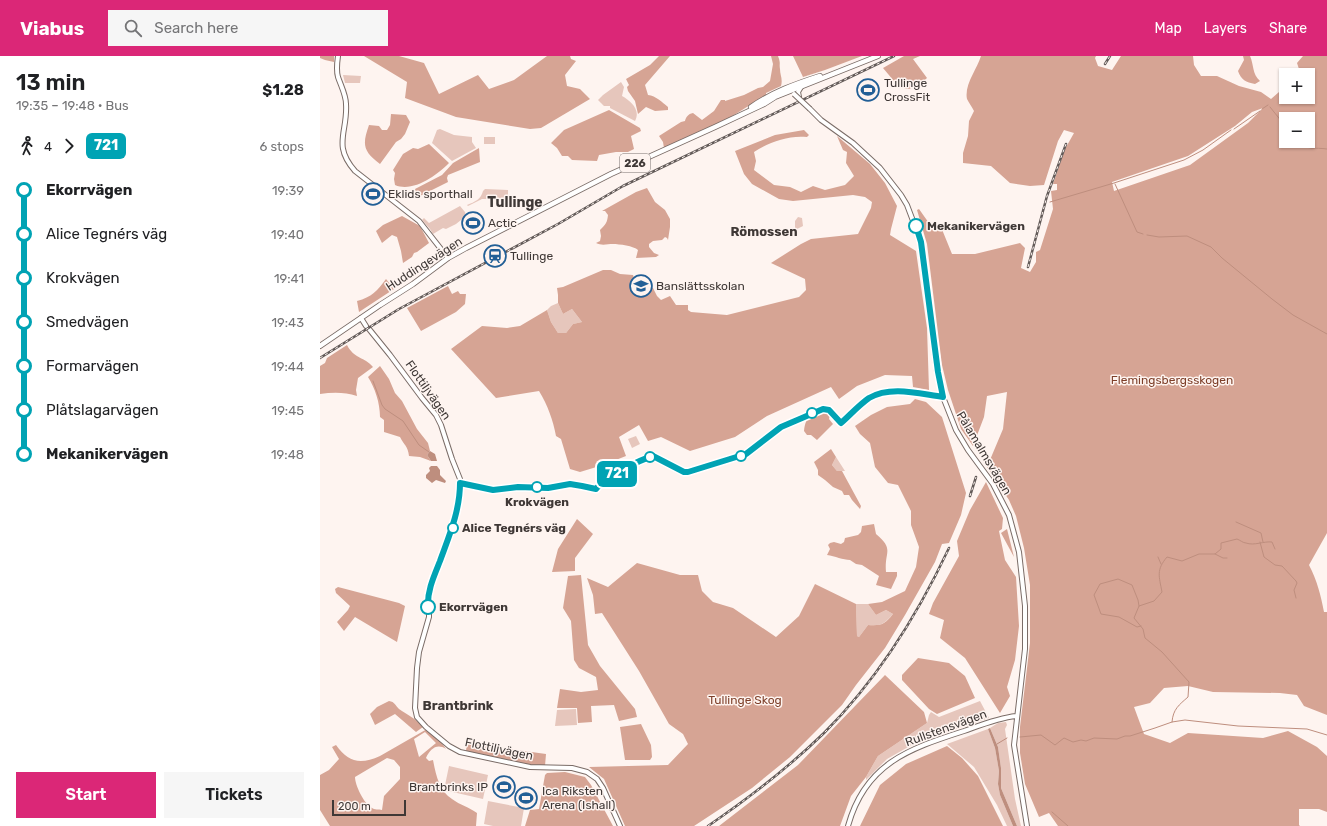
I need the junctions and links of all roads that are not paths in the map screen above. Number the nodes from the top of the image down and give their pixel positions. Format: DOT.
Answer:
graph roads {
  1 [pos="338,56"];
  2 [pos="878,56"];
  3 [pos="852,67"];
  4 [pos="794,91"];
  5 [pos="448,258"];
  6 [pos="361,318"];
  7 [pos="320,346"];
  8 [pos="1016,716"];
  9 [pos="620,826"];
  10 [pos="848,826"];
  11 [pos="1027,826"];
  1 -- 5 [label="street"];
  2 -- 3 [label="main road, Huddingevägen / 226"];
  3 -- 4 [label="main road, Huddingevägen / 226"];
  3 -- 4 [label="main road, Huddingevägen / 226"];
  4 -- 5 [label="main road, Huddingevägen / 226"];
  4 -- 8 [label="street, Pålamalmsvägen, bridge"];
  5 -- 6 [label="main road, Huddingevägen / 226"];
  6 -- 7 [label="main road, Huddingevägen / 226"];
  6 -- 9 [label="street, Flottiljvägen"];
  8 -- 10 [label="street, Rullstensvägen"];
  8 -- 11 [label="street, Pålamalmsvägen"];
}
